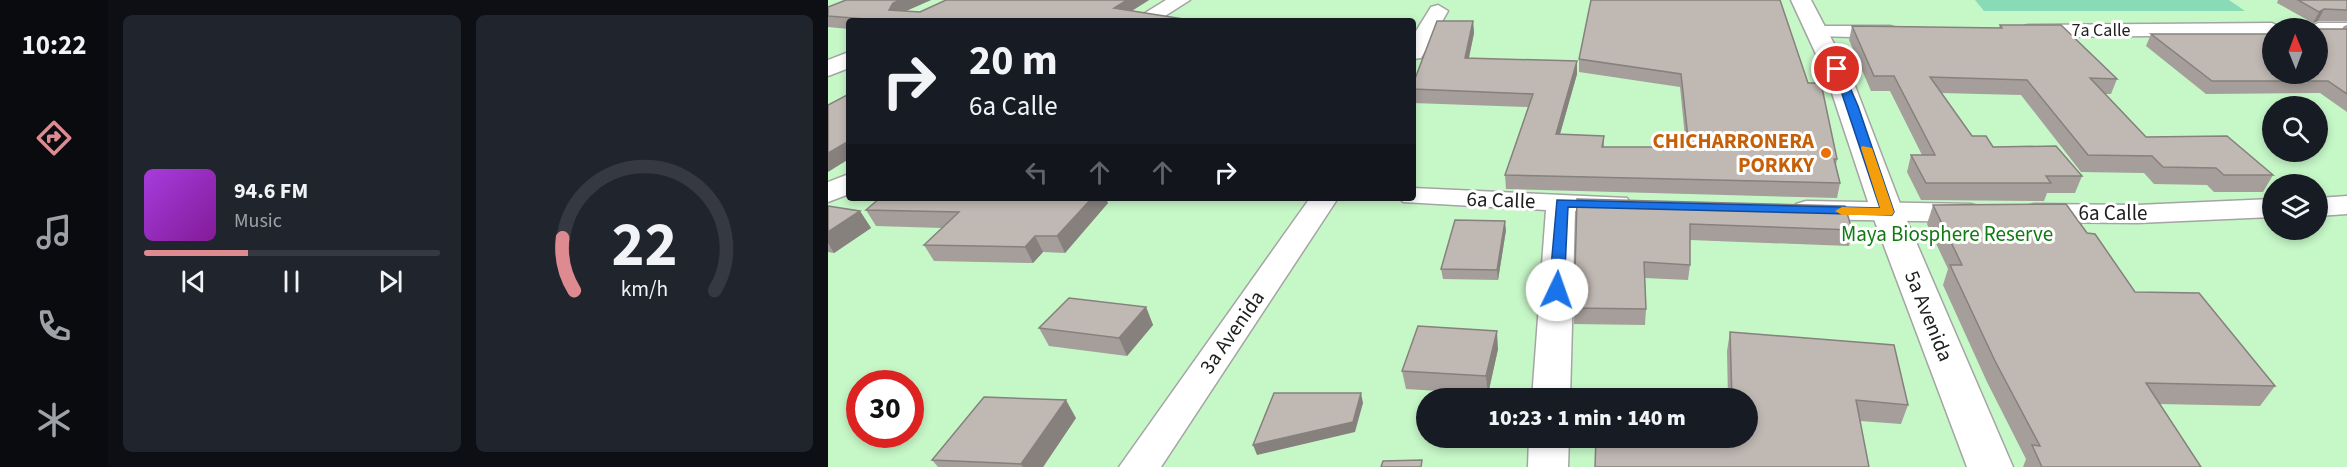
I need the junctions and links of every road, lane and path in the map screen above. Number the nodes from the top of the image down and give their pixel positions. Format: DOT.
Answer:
graph roads {
  1 [pos="1180,0"];
  2 [pos="1801,0"];
  3 [pos="1438,11"];
  4 [pos="1147,18"];
  5 [pos="2262,29"];
  6 [pos="2328,29"];
  7 [pos="2347,29"];
  8 [pos="2011,31"];
  9 [pos="1821,32"];
  10 [pos="1904,32"];
  11 [pos="1416,48"];
  12 [pos="846,49"];
  13 [pos="828,58"];
  14 [pos="846,60"];
  15 [pos="828,69"];
  16 [pos="1416,196"];
  17 [pos="1322,201"];
  18 [pos="1561,203"];
  19 [pos="1643,205"];
  20 [pos="2347,206"];
  21 [pos="2328,207"];
  22 [pos="2262,208"];
  23 [pos="1783,209"];
  24 [pos="1888,212"];
  25 [pos="1552,388"];
  26 [pos="1549,448"];
  27 [pos="1139,467"];
  28 [pos="1548,467"];
  29 [pos="1990,467"];
  1 -- 4 [label="street"];
  2 -- 9 [label="street, 5a Avenida"];
  3 -- 11 [label="street"];
  5 -- 8 [label="street, 7a Calle"];
  6 -- 7 [label="street"];
  9 -- 10 [label="street"];
  9 -- 24 [label="street, 5a Avenida"];
  12 -- 13 [label="street"];
  14 -- 15 [label="street"];
  16 -- 18 [label="street, 6a Calle"];
  17 -- 27 [label="street, 3a Avenida"];
  18 -- 19 [label="street, 6a Calle"];
  18 -- 25 [label="street"];
  20 -- 21 [label="street"];
  22 -- 24 [label="street, 6a Calle"];
  23 -- 24 [label="street, 6a Calle"];
  24 -- 29 [label="street, 5a Avenida"];
  26 -- 28 [label="street"];
}
